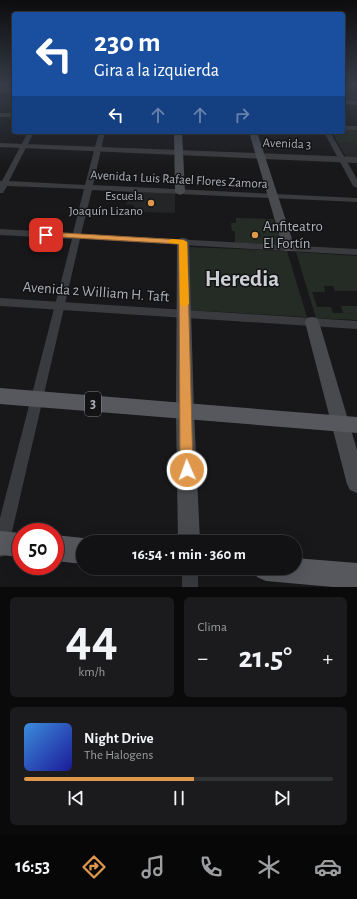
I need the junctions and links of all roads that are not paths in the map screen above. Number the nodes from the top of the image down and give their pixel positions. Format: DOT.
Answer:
graph roads {
  1 [pos="0,115"];
  2 [pos="12,115"];
  3 [pos="345,128"];
  4 [pos="357,128"];
  5 [pos="30,134"];
  6 [pos="102,134"];
  7 [pos="178,134"];
  8 [pos="254,134"];
  9 [pos="328,134"];
  10 [pos="0,145"];
  11 [pos="22,146"];
  12 [pos="98,150"];
  13 [pos="179,153"];
  14 [pos="260,156"];
  15 [pos="342,160"];
  16 [pos="357,160"];
  17 [pos="2,183"];
  18 [pos="357,186"];
  19 [pos="88,187"];
  20 [pos="0,191"];
  21 [pos="180,192"];
  22 [pos="273,196"];
  23 [pos="357,200"];
  24 [pos="0,232"];
  25 [pos="76,236"];
  26 [pos="183,242"];
  27 [pos="289,248"];
  28 [pos="357,252"];
  29 [pos="0,302"];
  30 [pos="59,306"];
  31 [pos="185,314"];
  32 [pos="312,322"];
  33 [pos="357,325"];
  34 [pos="0,396"];
  35 [pos="36,399"];
  36 [pos="185,412"];
  37 [pos="349,424"];
  38 [pos="357,484"];
  39 [pos="189,535"];
  40 [pos="6,545"];
  41 [pos="64,549"];
  42 [pos="76,550"];
  43 [pos="302,571"];
  44 [pos="190,575"];
  45 [pos="357,576"];
  46 [pos="190,587"];
  1 -- 2 [label="street"];
  3 -- 4 [label="street"];
  5 -- 11 [label="street"];
  6 -- 12 [label="street"];
  7 -- 13 [label="main road"];
  8 -- 14 [label="main road"];
  9 -- 15 [label="street"];
  10 -- 11 [label="street, Avenida 3"];
  11 -- 12 [label="street, Avenida 3"];
  11 -- 17 [label="street"];
  12 -- 13 [label="street, Avenida 3"];
  12 -- 19 [label="street"];
  13 -- 14 [label="street, Avenida 3"];
  13 -- 21 [label="main road"];
  14 -- 15 [label="street, Avenida 3"];
  14 -- 22 [label="main road"];
  15 -- 16 [label="street, Avenida 3"];
  15 -- 18 [label="street"];
  17 -- 19 [label="street, Avenida 1 Luis Rafael Flores Zamora"];
  17 -- 20 [label="street"];
  19 -- 21 [label="street, Avenida 1 Luis Rafael Flores Zamora"];
  19 -- 25 [label="street"];
  21 -- 22 [label="street, Avenida 1 Luis Rafael Flores Zamora"];
  22 -- 23 [label="street, Avenida 1 Luis Rafael Flores Zamora"];
  22 -- 27 [label="main road"];
  24 -- 25 [label="street"];
  25 -- 26 [label="street"];
  25 -- 30 [label="street"];
  26 -- 27 [label="street"];
  26 -- 31 [label="main road"];
  27 -- 28 [label="street"];
  29 -- 30 [label="street, Avenida 2 William H. Taft"];
  30 -- 31 [label="street, Avenida 2 William H. Taft"];
  30 -- 35 [label="street"];
  31 -- 32 [label="street, Avenida 2 William H. Taft"];
  31 -- 36 [label="main road"];
  32 -- 33 [label="street, Avenida 2 William H. Taft"];
  32 -- 37 [label="main road"];
  34 -- 35 [label="main road, 3"];
  35 -- 36 [label="main road, 3"];
  35 -- 40 [label="street"];
  36 -- 37 [label="main road, 3"];
  36 -- 39 [label="main road"];
  37 -- 38 [label="main road"];
  41 -- 42 [label="main road"];
  43 -- 45 [label="main road"];
  44 -- 46 [label="street"];
}
